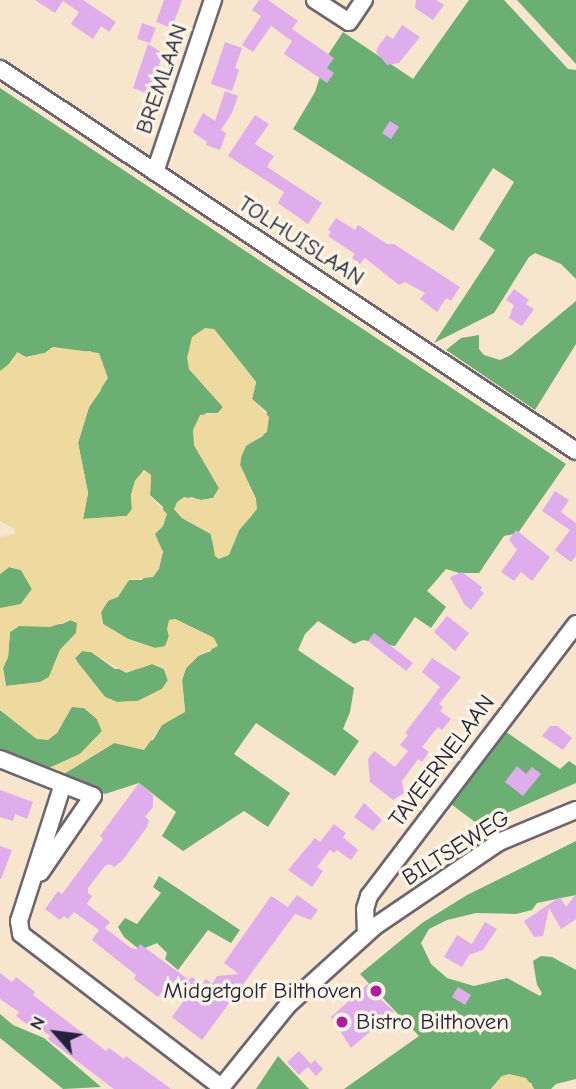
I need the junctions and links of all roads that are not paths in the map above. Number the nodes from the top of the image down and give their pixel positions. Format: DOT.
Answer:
graph roads {
  1 [pos="213,0"];
  2 [pos="315,0"];
  3 [pos="364,0"];
  4 [pos="0,69"];
  5 [pos="155,172"];
  6 [pos="576,451"];
  7 [pos="576,624"];
  8 [pos="0,759"];
  9 [pos="63,784"];
  10 [pos="576,810"];
  11 [pos="30,888"];
  12 [pos="366,933"];
  13 [pos="220,1088"];
  1 -- 5 [label="street, BREMLAAN"];
  2 -- 3 [label="street"];
  4 -- 5 [label="street, TOLHUISLAAN"];
  5 -- 6 [label="street, TOLHUISLAAN"];
  7 -- 12 [label="street, TAVEERNELAAN"];
  8 -- 9 [label="street"];
  9 -- 11 [label="street"];
  9 -- 11 [label="street"];
  10 -- 12 [label="street, BILTSEWEG"];
  11 -- 13 [label="street"];
  12 -- 13 [label="street, BILTSEWEG"];
}
